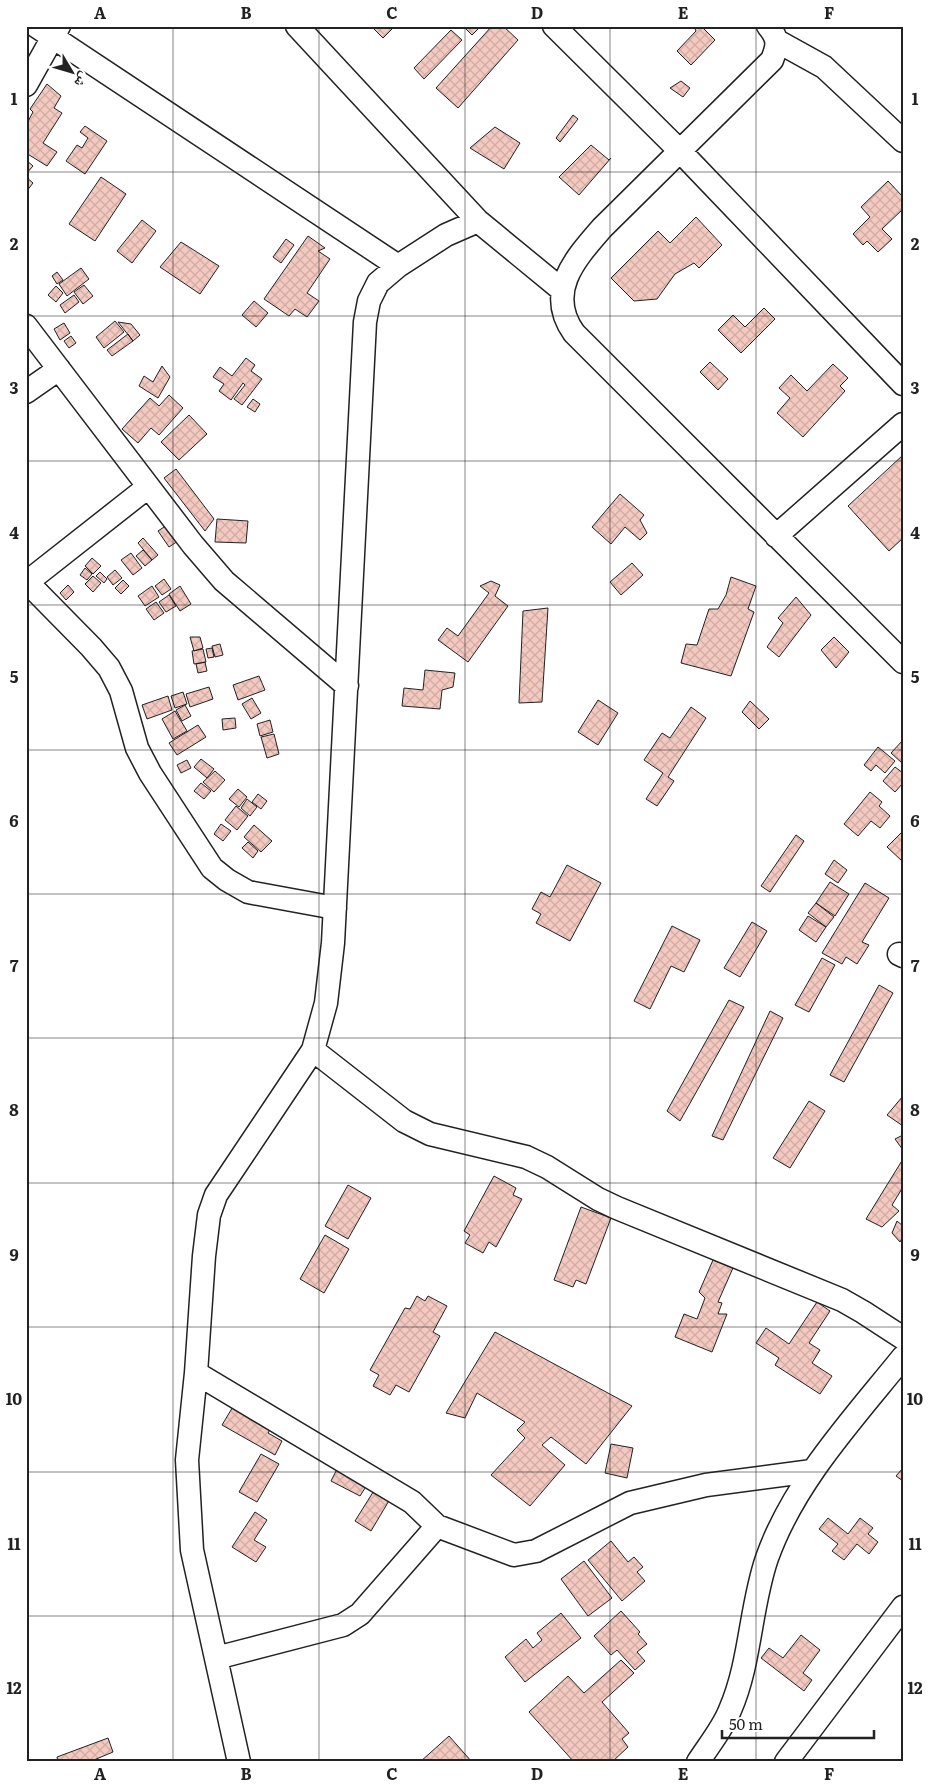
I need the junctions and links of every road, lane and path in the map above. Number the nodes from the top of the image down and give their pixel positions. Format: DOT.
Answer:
graph roads {
  1 [pos="297,26"];
  2 [pos="563,29"];
  3 [pos="50,30"];
  4 [pos="773,34"];
  5 [pos="26,85"];
  6 [pos="903,141"];
  7 [pos="680,151"];
  8 [pos="478,221"];
  9 [pos="398,266"];
  10 [pos="562,290"];
  11 [pos="26,326"];
  12 [pos="59,370"];
  13 [pos="903,384"];
  14 [pos="26,392"];
  15 [pos="903,424"];
  16 [pos="148,487"];
  17 [pos="776,536"];
  18 [pos="27,583"];
  19 [pos="903,662"];
  20 [pos="347,686"];
  21 [pos="335,908"];
  22 [pos="313,1050"];
  23 [pos="903,1338"];
  24 [pos="903,1357"];
  25 [pos="196,1373"];
  26 [pos="812,1471"];
  27 [pos="437,1526"];
  28 [pos="899,1620"];
  29 [pos="216,1658"];
  30 [pos="239,1762"];
  31 [pos="698,1762"];
  32 [pos="786,1762"];
  1 -- 8 [label="street"];
  2 -- 7 [label="street"];
  3 -- 5 [label="street"];
  3 -- 9 [label="street"];
  4 -- 6 [label="street"];
  4 -- 7 [label="street"];
  7 -- 10 [label="street"];
  7 -- 13 [label="street"];
  8 -- 9 [label="street"];
  8 -- 10 [label="street"];
  9 -- 20 [label="street"];
  10 -- 17 [label="street"];
  11 -- 12 [label="street"];
  12 -- 14 [label="street"];
  12 -- 16 [label="street"];
  15 -- 17 [label="street"];
  16 -- 18 [label="street"];
  16 -- 20 [label="street"];
  17 -- 19 [label="street"];
  18 -- 21 [label="street"];
  20 -- 21 [label="street"];
  21 -- 22 [label="street"];
  22 -- 23 [label="street"];
  22 -- 25 [label="street"];
  24 -- 26 [label="street"];
  25 -- 27 [label="street"];
  25 -- 29 [label="street"];
  26 -- 27 [label="street"];
  26 -- 31 [label="street"];
  27 -- 29 [label="street"];
  28 -- 32 [label="street"];
  29 -- 30 [label="street"];
}
